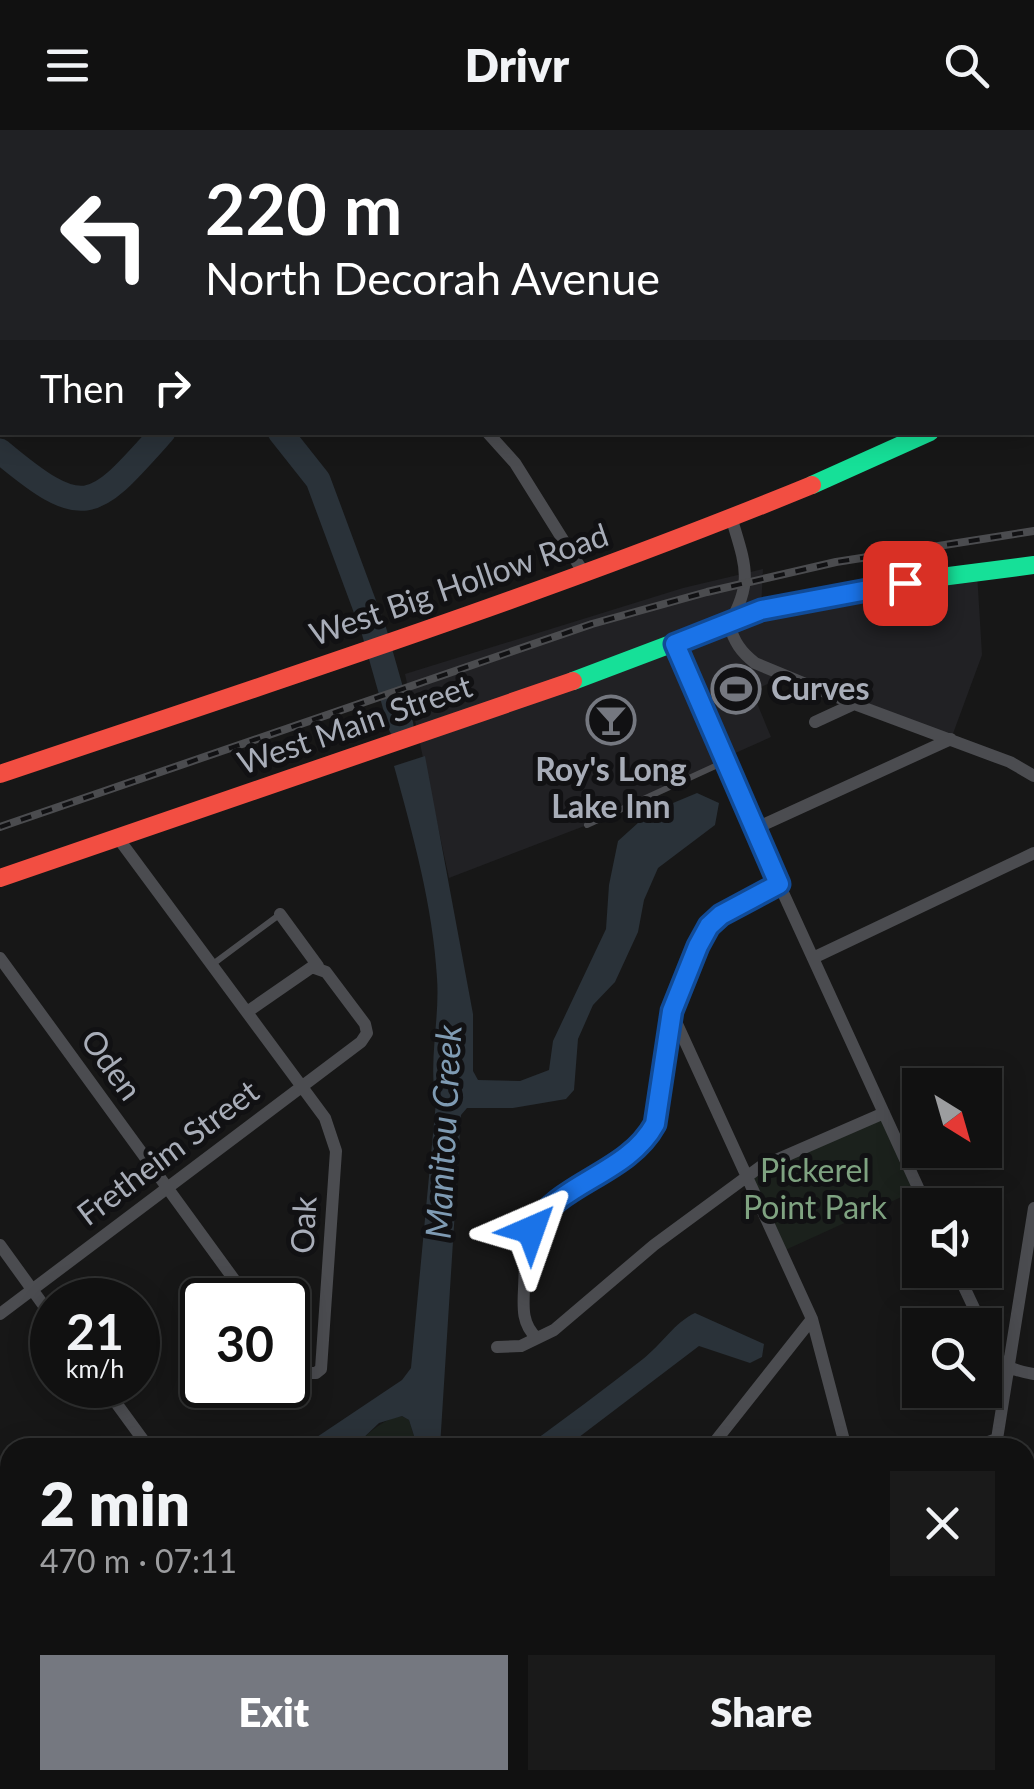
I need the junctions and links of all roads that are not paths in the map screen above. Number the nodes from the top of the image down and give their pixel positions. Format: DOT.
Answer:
graph roads {
  1 [pos="490,435"];
  2 [pos="923,435"];
  3 [pos="732,520"];
  4 [pos="1034,565"];
  5 [pos="585,576"];
  6 [pos="729,624"];
  7 [pos="675,644"];
  8 [pos="854,704"];
  9 [pos="814,722"];
  10 [pos="951,739"];
  11 [pos="724,762"];
  12 [pos="0,774"];
  13 [pos="1034,776"];
  14 [pos="587,825"];
  15 [pos="754,829"];
  16 [pos="118,838"];
  17 [pos="1034,853"];
  18 [pos="0,878"];
  19 [pos="779,884"];
  20 [pos="280,914"];
  21 [pos="0,958"];
  22 [pos="813,958"];
  23 [pos="212,964"];
  24 [pos="318,966"];
  25 [pos="672,1011"];
  26 [pos="247,1012"];
  27 [pos="302,1086"];
  28 [pos="884,1113"];
  29 [pos="746,1176"];
  30 [pos="167,1188"];
  31 [pos="918,1188"];
  32 [pos="1034,1208"];
  33 [pos="0,1245"];
  34 [pos="47,1278"];
  35 [pos="233,1278"];
  36 [pos="30,1286"];
  37 [pos="30,1291"];
  38 [pos="0,1314"];
  39 [pos="812,1319"];
  40 [pos="537,1338"];
  41 [pos="497,1347"];
  42 [pos="1002,1362"];
  43 [pos="1008,1369"];
  44 [pos="310,1374"];
  45 [pos="1034,1374"];
  46 [pos="120,1408"];
  47 [pos="142,1438"];
  48 [pos="718,1438"];
  49 [pos="843,1438"];
  50 [pos="1001,1438"];
  1 -- 5 [label="street"];
  2 -- 3 [label="street, West Big Hollow Road"];
  3 -- 5 [label="street, West Big Hollow Road"];
  3 -- 6 [label="street"];
  4 -- 6 [label="street, West Main Street"];
  5 -- 12 [label="street, West Big Hollow Road"];
  6 -- 7 [label="street, West Main Street"];
  6 -- 8 [label="street"];
  7 -- 11 [label="street"];
  7 -- 16 [label="street, West Main Street"];
  8 -- 9 [label="street"];
  8 -- 10 [label="street"];
  10 -- 13 [label="street"];
  10 -- 15 [label="street"];
  11 -- 14 [label="lane"];
  11 -- 15 [label="street"];
  15 -- 19 [label="street"];
  16 -- 18 [label="street, West Main Street"];
  16 -- 23 [label="street, Oak"];
  17 -- 22 [label="street"];
  19 -- 22 [label="street"];
  19 -- 25 [label="street"];
  20 -- 23 [label="lane"];
  20 -- 24 [label="street"];
  21 -- 30 [label="street, Oden"];
  22 -- 28 [label="street"];
  23 -- 26 [label="street, Oak"];
  24 -- 26 [label="street"];
  24 -- 27 [label="street, Fretheim Street"];
  25 -- 29 [label="street"];
  25 -- 40 [label="street"];
  26 -- 27 [label="street, Oak"];
  27 -- 30 [label="street, Fretheim Street"];
  27 -- 44 [label="street, Oak"];
  28 -- 29 [label="street"];
  28 -- 31 [label="street"];
  29 -- 39 [label="street"];
  29 -- 40 [label="street"];
  30 -- 34 [label="street, Fretheim Street"];
  30 -- 35 [label="street, Oden"];
  32 -- 43 [label="street"];
  33 -- 36 [label="street"];
  37 -- 38 [label="street, Fretheim Street"];
  39 -- 48 [label="street"];
  39 -- 49 [label="street"];
  40 -- 41 [label="street"];
  42 -- 43 [label="street"];
  43 -- 45 [label="street"];
  43 -- 50 [label="street"];
  46 -- 47 [label="street"];
}
